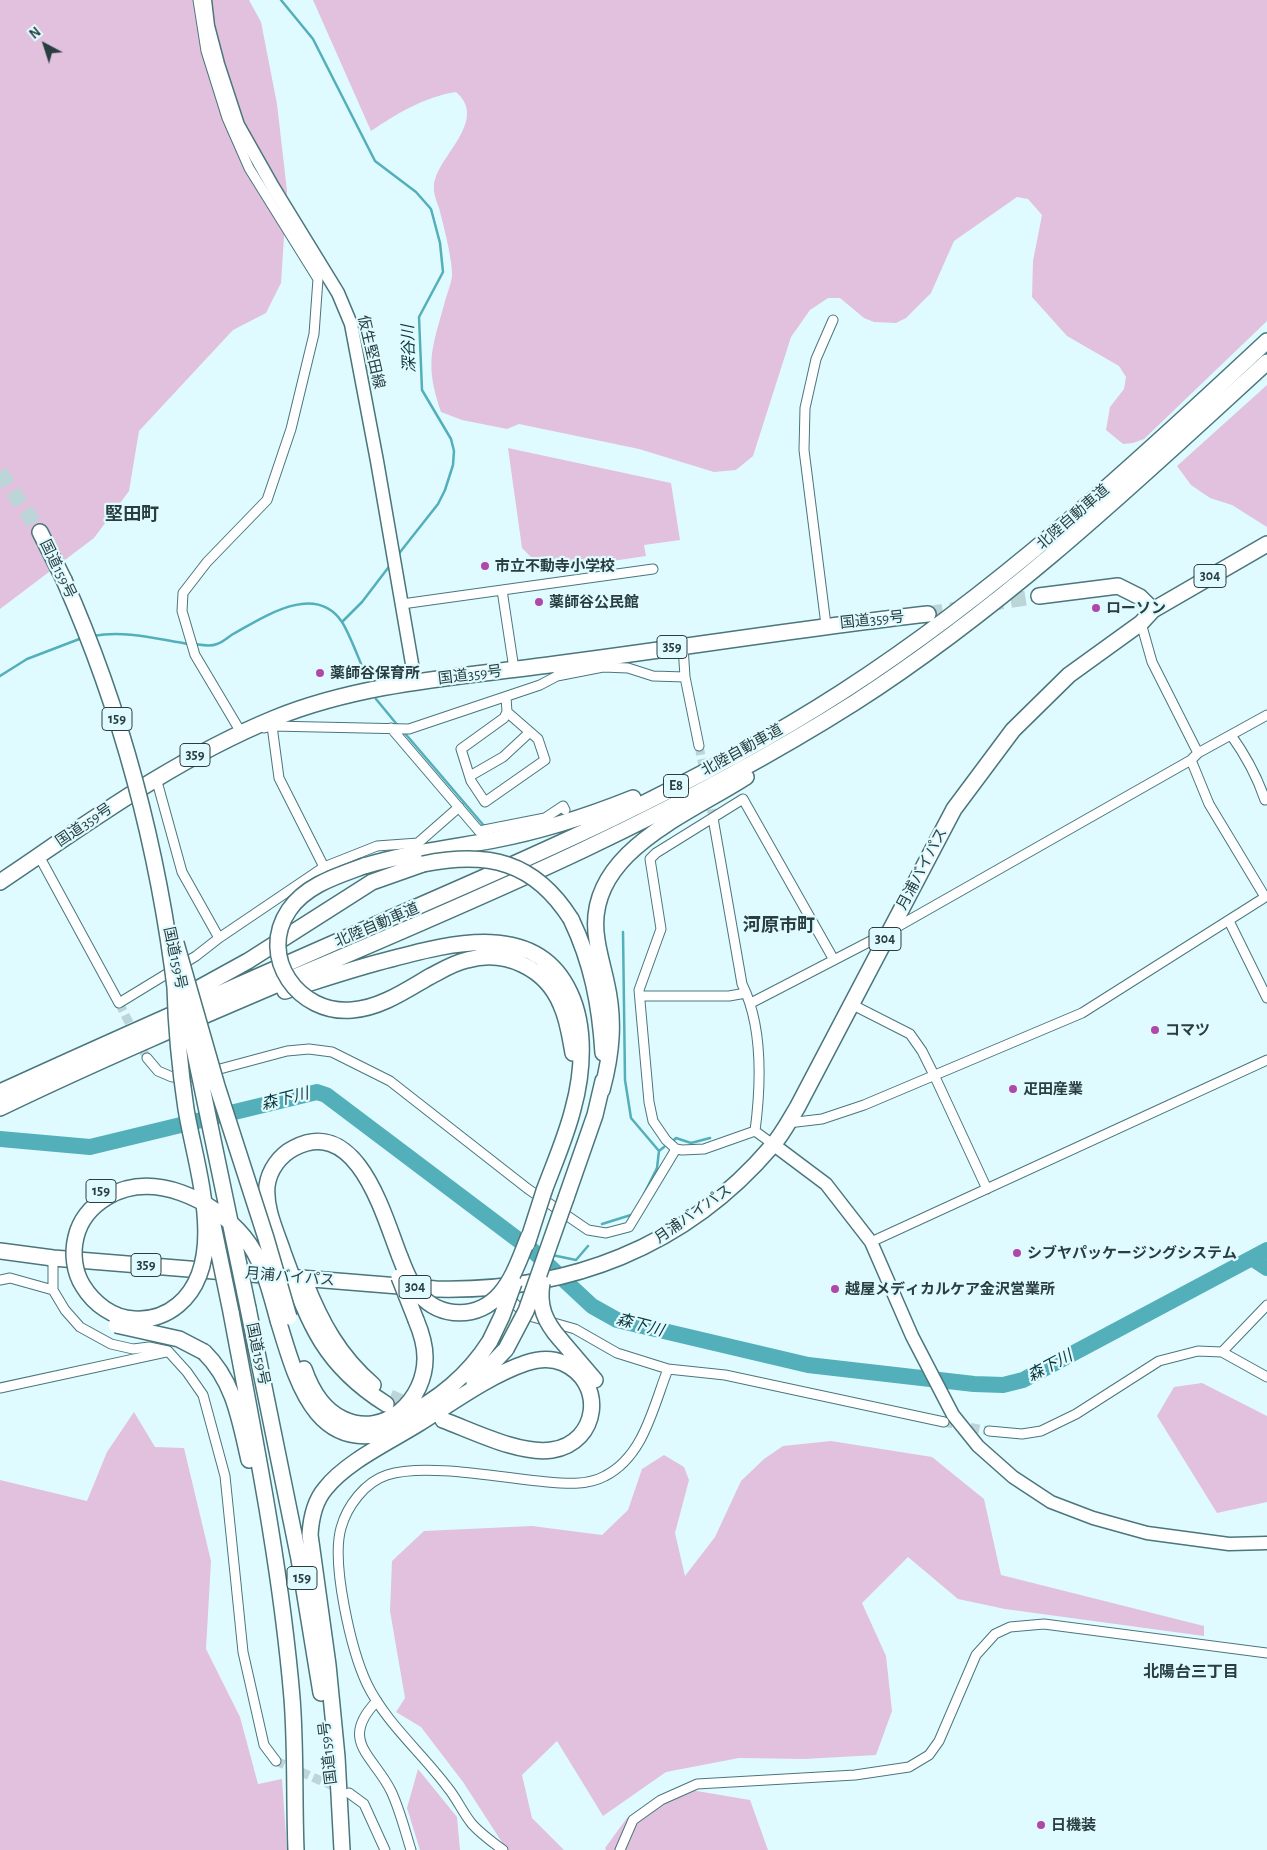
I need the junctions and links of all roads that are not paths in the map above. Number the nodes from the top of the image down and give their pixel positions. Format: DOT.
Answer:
graph roads {
  1 [pos="198,0"];
  2 [pos="205,0"];
  3 [pos="833,320"];
  4 [pos="1267,341"];
  5 [pos="1267,362"];
  6 [pos="40,532"];
  7 [pos="1267,544"];
  8 [pos="653,569"];
  9 [pos="502,590"];
  10 [pos="1039,596"];
  11 [pos="402,604"];
  12 [pos="1153,610"];
  13 [pos="928,614"];
  14 [pos="1141,623"];
  15 [pos="826,625"];
  16 [pos="683,646"];
  17 [pos="514,670"];
  18 [pos="560,670"];
  19 [pos="685,677"];
  20 [pos="415,681"];
  21 [pos="839,694"];
  22 [pos="506,697"];
  23 [pos="854,702"];
  24 [pos="507,712"];
  25 [pos="1267,716"];
  26 [pos="272,726"];
  27 [pos="397,728"];
  28 [pos="530,732"];
  29 [pos="240,735"];
  30 [pos="1231,735"];
  31 [pos="698,746"];
  32 [pos="1195,757"];
  33 [pos="470,776"];
  34 [pos="156,778"];
  35 [pos="1267,799"];
  36 [pos="459,807"];
  37 [pos="565,810"];
  38 [pos="713,818"];
  39 [pos="39,856"];
  40 [pos="153,863"];
  41 [pos="324,867"];
  42 [pos="0,882"];
  43 [pos="1266,897"];
  44 [pos="162,900"];
  45 [pos="1229,921"];
  46 [pos="890,931"];
  47 [pos="219,938"];
  48 [pos="834,960"];
  49 [pos="175,987"];
  50 [pos="746,993"];
  51 [pos="640,996"];
  52 [pos="1267,998"];
  53 [pos="752,1003"];
  54 [pos="851,1004"];
  55 [pos="147,1058"];
  56 [pos="1267,1060"];
  57 [pos="935,1077"];
  58 [pos="577,1082"];
  59 [pos="602,1090"];
  60 [pos="38,1091"];
  61 [pos="0,1092"];
  62 [pos="6,1105"];
  63 [pos="788,1123"];
  64 [pos="755,1131"];
  65 [pos="774,1145"];
  66 [pos="676,1149"];
  67 [pos="987,1189"];
  68 [pos="529,1236"];
  69 [pos="551,1242"];
  70 [pos="871,1242"];
  71 [pos="0,1251"];
  72 [pos="396,1257"];
  73 [pos="53,1258"];
  74 [pos="298,1277"];
  75 [pos="0,1280"];
  76 [pos="509,1287"];
  77 [pos="53,1290"];
  78 [pos="1267,1305"];
  79 [pos="284,1319"];
  80 [pos="168,1351"];
  81 [pos="1222,1352"];
  82 [pos="668,1369"];
  83 [pos="1267,1378"];
  84 [pos="472,1384"];
  85 [pos="0,1388"];
  86 [pos="388,1401"];
  87 [pos="441,1418"];
  88 [pos="948,1418"];
  89 [pos="364,1424"];
  90 [pos="406,1426"];
  91 [pos="989,1431"];
  92 [pos="1267,1543"];
  93 [pos="280,1590"];
  94 [pos="1267,1653"];
  95 [pos="377,1701"];
  96 [pos="276,1760"];
  97 [pos="349,1793"];
  98 [pos="296,1850"];
  99 [pos="337,1850"];
  100 [pos="342,1850"];
  101 [pos="385,1850"];
  102 [pos="411,1850"];
  103 [pos="503,1850"];
  104 [pos="620,1850"];
  1 -- 29 [label="street"];
  2 -- 11 [label="main road, 仮生堅田線"];
  3 -- 15 [label="street"];
  4 -- 21 [label="highway, 北陸自動車道 / E8"];
  5 -- 23 [label="highway, 北陸自動車道 / E8"];
  6 -- 40 [label="highway, 国道159号 / 159, bridge"];
  7 -- 12 [label="highway, 304"];
  8 -- 9 [label="street"];
  9 -- 11 [label="street"];
  9 -- 17 [label="street"];
  10 -- 12 [label="highway"];
  11 -- 20 [label="main road, 仮生堅田線"];
  12 -- 14 [label="highway, 月浦バイパス / 304"];
  13 -- 15 [label="highway, 国道359号 / 359"];
  14 -- 32 [label="street"];
  14 -- 46 [label="highway, 月浦バイパス / 304"];
  15 -- 16 [label="highway, 国道359号 / 359"];
  16 -- 18 [label="highway, 国道359号 / 359"];
  16 -- 19 [label="street"];
  17 -- 18 [label="highway, 国道359号 / 359"];
  17 -- 20 [label="highway, 国道359号 / 359"];
  18 -- 19 [label="street"];
  18 -- 22 [label="street"];
  19 -- 31 [label="street"];
  20 -- 29 [label="highway, 国道359号 / 359"];
  21 -- 58 [label="highway, bridge"];
  21 -- 61 [label="highway, 北陸自動車道 / E8"];
  22 -- 24 [label="street"];
  22 -- 27 [label="street"];
  23 -- 59 [label="highway"];
  23 -- 60 [label="highway, 北陸自動車道 / E8"];
  24 -- 28 [label="street"];
  24 -- 33 [label="street"];
  25 -- 30 [label="street"];
  26 -- 27 [label="street"];
  26 -- 29 [label="street"];
  26 -- 41 [label="street"];
  27 -- 36 [label="street"];
  28 -- 33 [label="street"];
  28 -- 33 [label="street"];
  29 -- 34 [label="highway, 国道359号 / 359"];
  30 -- 32 [label="street"];
  30 -- 35 [label="street"];
  32 -- 43 [label="street"];
  32 -- 46 [label="street"];
  34 -- 39 [label="highway, 国道359号 / 359"];
  34 -- 47 [label="street"];
  36 -- 37 [label="street"];
  36 -- 41 [label="street"];
  38 -- 48 [label="street"];
  38 -- 50 [label="street"];
  38 -- 51 [label="street"];
  39 -- 42 [label="highway, 国道359号 / 359"];
  39 -- 47 [label="street"];
  40 -- 44 [label="highway, 国道159号 / 159, bridge"];
  40 -- 49 [label="highway, 国道159号 / 159, bridge"];
  41 -- 47 [label="street"];
  43 -- 45 [label="street"];
  44 -- 79 [label="highway, 159, bridge"];
  44 -- 99 [label="highway, 国道159号 / 159, bridge"];
  45 -- 52 [label="street"];
  45 -- 57 [label="street"];
  46 -- 48 [label="street"];
  46 -- 54 [label="highway, 月浦バイパス / 304"];
  48 -- 53 [label="street"];
  49 -- 79 [label="highway, 159, bridge"];
  49 -- 93 [label="highway, 国道159号 / 159, bridge"];
  50 -- 51 [label="street"];
  50 -- 53 [label="street"];
  51 -- 66 [label="street"];
  53 -- 64 [label="street"];
  54 -- 57 [label="street"];
  54 -- 63 [label="highway, 月浦バイパス / 304"];
  55 -- 66 [label="street"];
  56 -- 67 [label="street"];
  57 -- 63 [label="street"];
  57 -- 67 [label="street"];
  58 -- 60 [label="highway"];
  58 -- 68 [label="highway, bridge"];
  59 -- 61 [label="highway, bridge"];
  59 -- 69 [label="highway, bridge"];
  60 -- 62 [label="highway, 北陸自動車道 / E8"];
  63 -- 65 [label="highway, 月浦バイパス / 304"];
  64 -- 65 [label="street"];
  64 -- 66 [label="street"];
  65 -- 70 [label="main road"];
  65 -- 76 [label="highway, 月浦バイパス / 304, bridge"];
  67 -- 70 [label="street"];
  68 -- 72 [label="highway, bridge"];
  68 -- 89 [label="highway, bridge"];
  69 -- 84 [label="highway, bridge"];
  69 -- 87 [label="highway, bridge"];
  70 -- 88 [label="main road"];
  71 -- 73 [label="highway, 月浦バイパス / 359"];
  72 -- 74 [label="highway, 159"];
  72 -- 89 [label="highway, 159, bridge"];
  73 -- 74 [label="highway, 月浦バイパス / 359"];
  73 -- 77 [label="street"];
  74 -- 76 [label="highway, 月浦バイパス / 304"];
  74 -- 86 [label="highway"];
  75 -- 77 [label="street"];
  76 -- 82 [label="street"];
  77 -- 80 [label="street"];
  78 -- 81 [label="street"];
  79 -- 89 [label="highway, 159"];
  79 -- 90 [label="highway, 159"];
  79 -- 93 [label="highway, 159, bridge"];
  80 -- 85 [label="street"];
  80 -- 96 [label="street"];
  81 -- 83 [label="street"];
  81 -- 91 [label="street"];
  82 -- 88 [label="street"];
  82 -- 95 [label="street"];
  84 -- 87 [label="highway"];
  84 -- 90 [label="highway"];
  87 -- 87 [label="highway, 159"];
  87 -- 90 [label="highway, 159"];
  87 -- 100 [label="highway, 159"];
  88 -- 92 [label="main road"];
  93 -- 98 [label="highway, 国道159号 / 159"];
  94 -- 104 [label="street"];
  95 -- 102 [label="street"];
  95 -- 103 [label="street"];
  97 -- 101 [label="street"];
}
